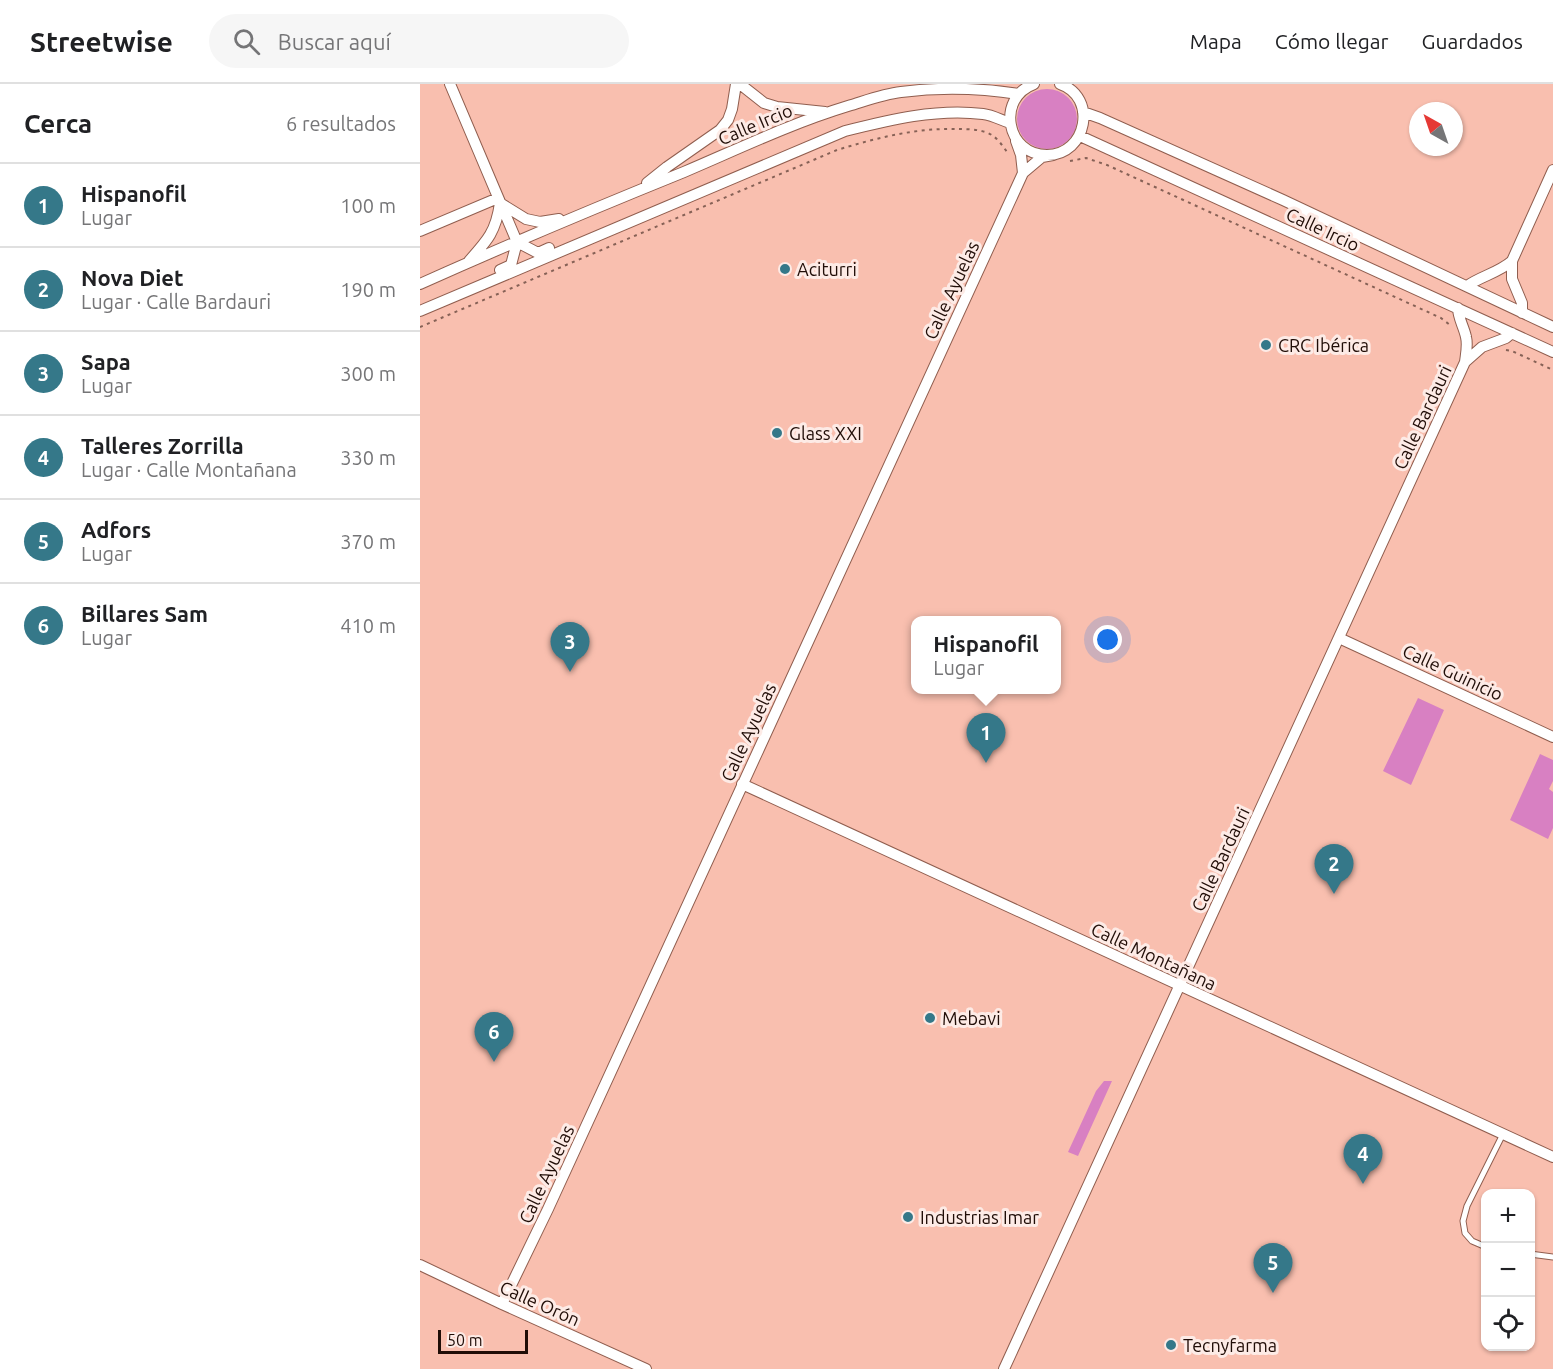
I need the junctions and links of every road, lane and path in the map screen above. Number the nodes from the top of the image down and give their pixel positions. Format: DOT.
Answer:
graph roads {
  1 [pos="450,84"];
  2 [pos="738,84"];
  3 [pos="1035,84"];
  4 [pos="1060,84"];
  5 [pos="1076,84"];
  6 [pos="1019,94"];
  7 [pos="1082,107"];
  8 [pos="828,112"];
  9 [pos="1010,123"];
  10 [pos="1080,136"];
  11 [pos="1015,138"];
  12 [pos="1053,155"];
  13 [pos="1553,171"];
  14 [pos="1023,173"];
  15 [pos="638,191"];
  16 [pos="499,200"];
  17 [pos="574,217"];
  18 [pos="420,231"];
  19 [pos="600,234"];
  20 [pos="517,242"];
  21 [pos="1512,261"];
  22 [pos="466,264"];
  23 [pos="420,284"];
  24 [pos="1467,286"];
  25 [pos="458,295"];
  26 [pos="1458,308"];
  27 [pos="420,311"];
  28 [pos="1522,313"];
  29 [pos="1553,327"];
  30 [pos="1512,333"];
  31 [pos="1553,352"];
  32 [pos="1466,362"];
  33 [pos="1339,638"];
  34 [pos="1553,737"];
  35 [pos="742,784"];
  36 [pos="1180,985"];
  37 [pos="1503,1134"];
  38 [pos="1553,1157"];
  39 [pos="1481,1245"];
  40 [pos="1535,1255"];
  41 [pos="1553,1257"];
  42 [pos="420,1265"];
  43 [pos="502,1304"];
  44 [pos="646,1369"];
  45 [pos="1004,1369"];
  1 -- 16 [label="street"];
  2 -- 8 [label="street"];
  2 -- 15 [label="street"];
  3 -- 6 [label="street"];
  4 -- 7 [label="street"];
  5 -- 7 [label="street"];
  6 -- 8 [label="street, Calle Ircio"];
  6 -- 9 [label="street"];
  7 -- 10 [label="street"];
  7 -- 24 [label="street, Calle Ircio"];
  8 -- 15 [label="street, Calle Ircio"];
  9 -- 11 [label="street"];
  9 -- 19 [label="street"];
  10 -- 12 [label="street"];
  10 -- 26 [label="street, Calle Ircio"];
  11 -- 12 [label="street"];
  11 -- 14 [label="street"];
  12 -- 14 [label="street"];
  13 -- 21 [label="street"];
  14 -- 35 [label="street, Calle Ayuelas"];
  15 -- 17 [label="street, Calle Ircio"];
  16 -- 17 [label="street"];
  16 -- 18 [label="street"];
  16 -- 20 [label="street"];
  16 -- 22 [label="street"];
  17 -- 20 [label="street, Calle Ircio"];
  19 -- 20 [label="street"];
  19 -- 25 [label="street"];
  20 -- 22 [label="street, Calle Ircio"];
  20 -- 25 [label="street"];
  21 -- 24 [label="street"];
  21 -- 28 [label="street"];
  22 -- 23 [label="street, Calle Ircio"];
  24 -- 28 [label="street, Calle Ircio"];
  25 -- 27 [label="street"];
  26 -- 30 [label="street, Calle Ircio"];
  26 -- 32 [label="street, Calle Bardauri"];
  28 -- 29 [label="street, Calle Ircio"];
  30 -- 31 [label="street, Calle Ircio"];
  30 -- 32 [label="street, Calle Bardauri"];
  32 -- 33 [label="street, Calle Bardauri"];
  33 -- 34 [label="street, Calle Guinicio"];
  33 -- 36 [label="street, Calle Bardauri"];
  35 -- 36 [label="street, Calle Montañana"];
  35 -- 43 [label="street, Calle Ayuelas"];
  36 -- 37 [label="street, Calle Montañana"];
  36 -- 45 [label="street, Calle Bardauri"];
  37 -- 38 [label="street, Calle Montañana"];
  37 -- 39 [label="lane"];
  40 -- 41 [label="lane"];
  42 -- 43 [label="street, Calle Orón"];
  43 -- 44 [label="street, Calle Orón"];
}
